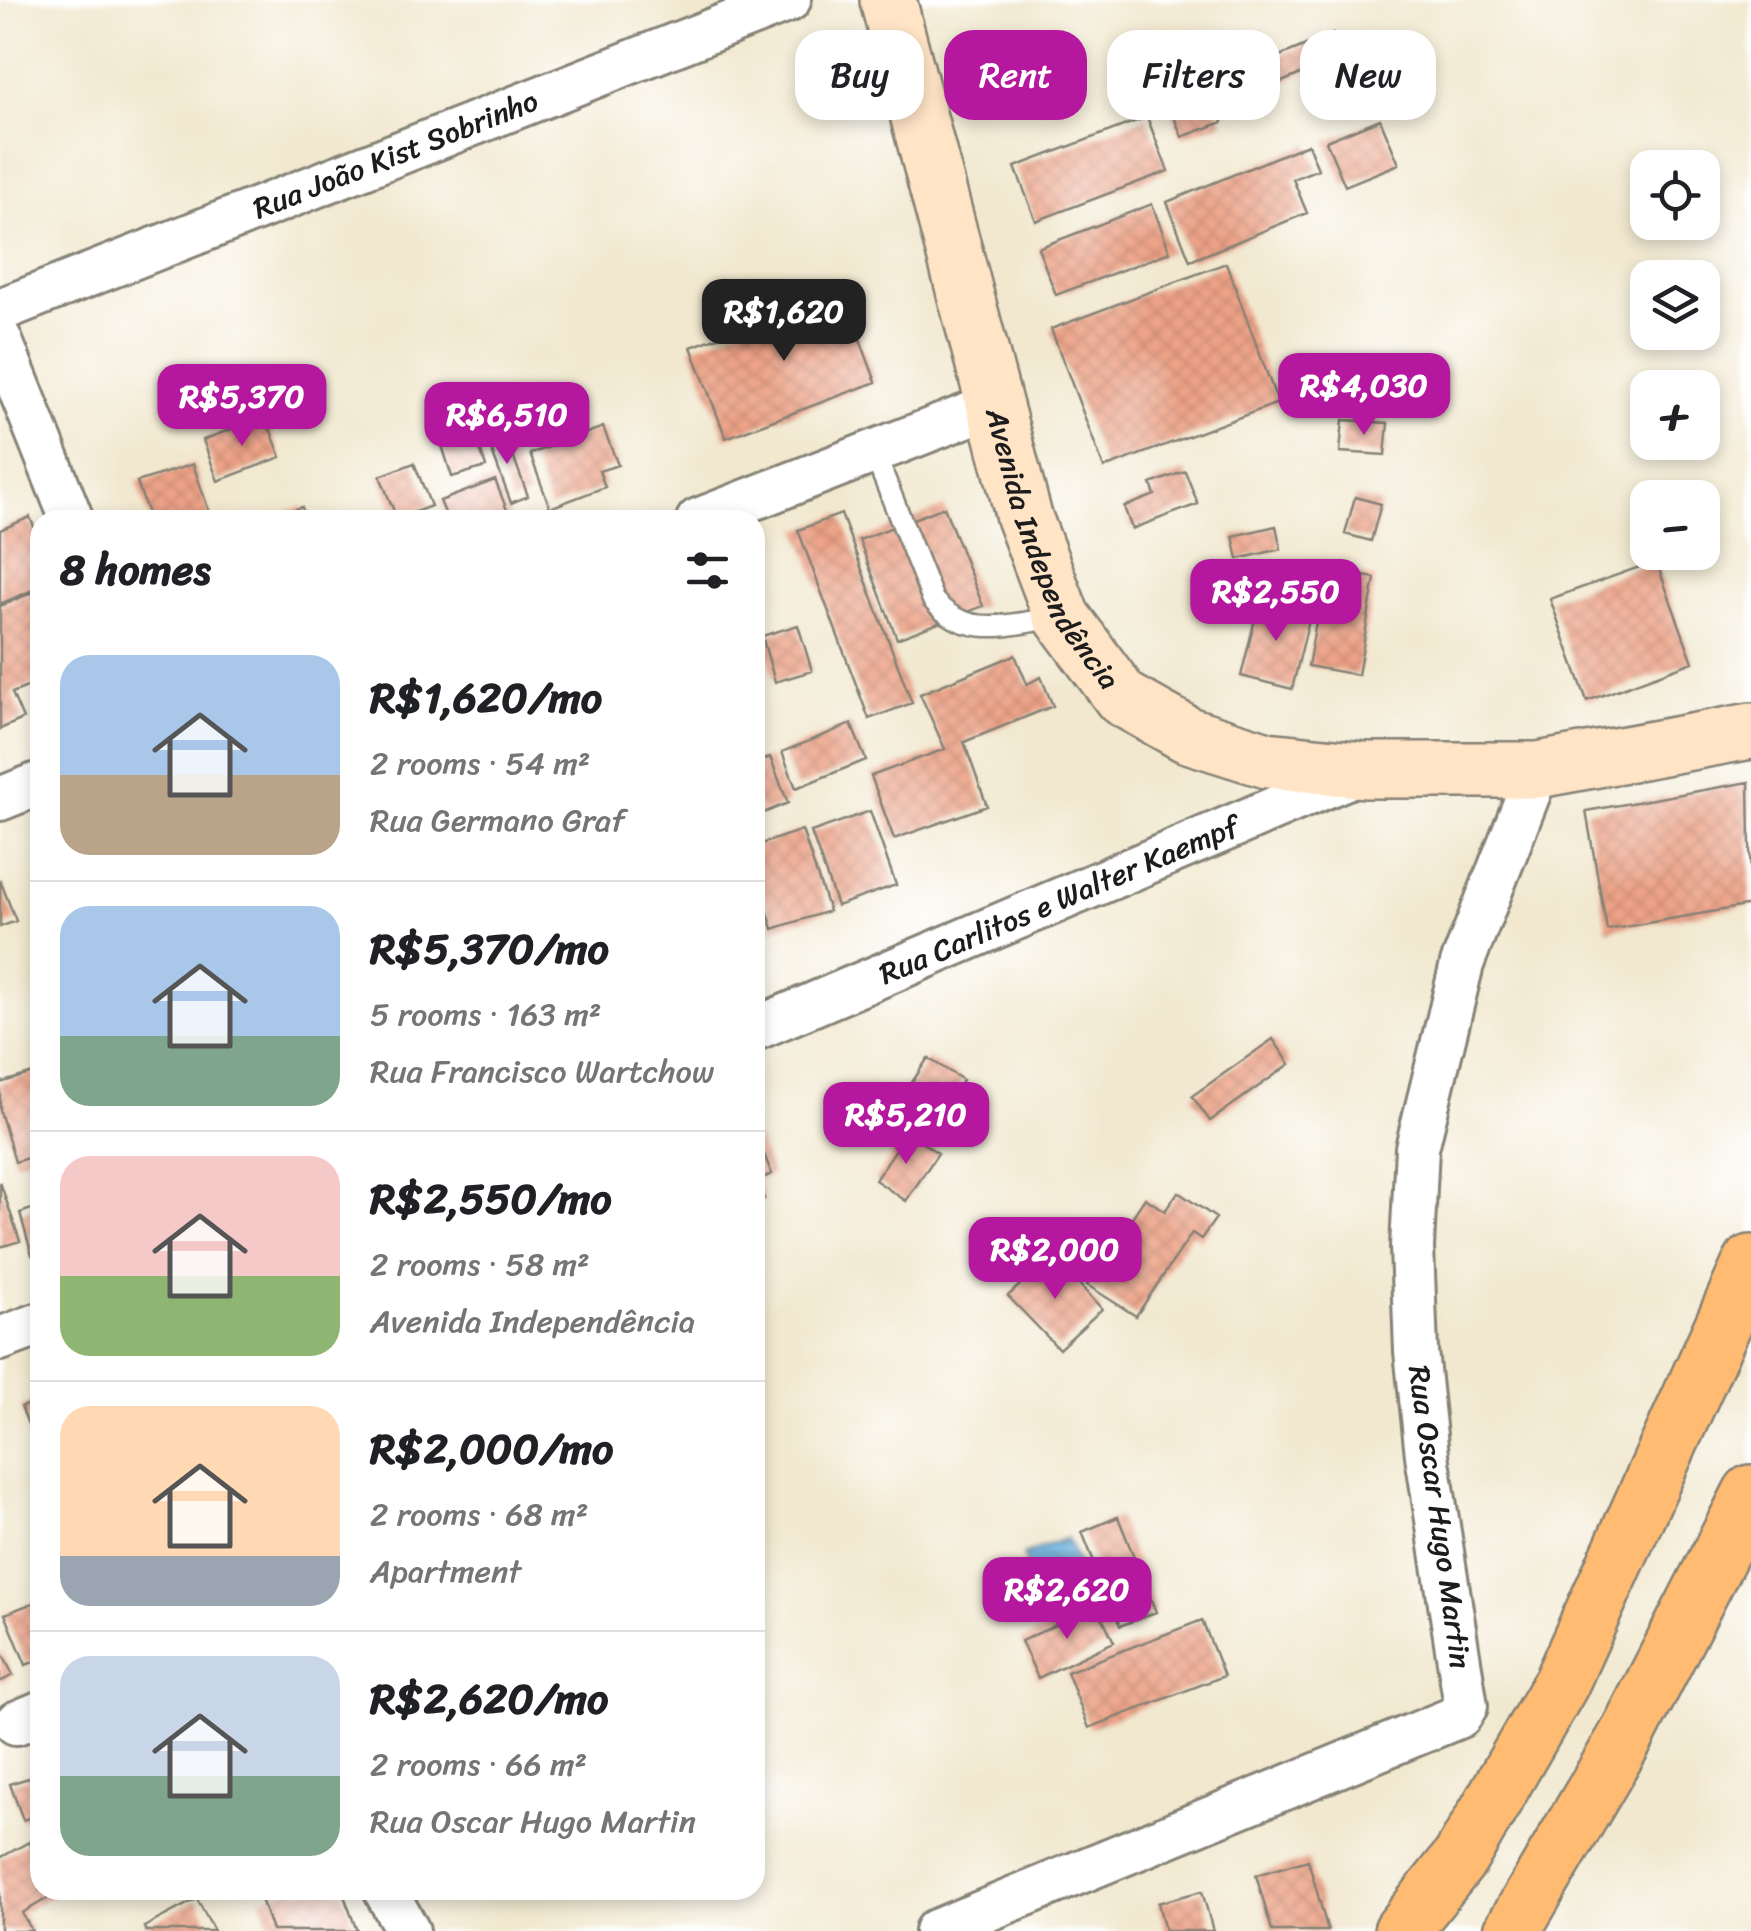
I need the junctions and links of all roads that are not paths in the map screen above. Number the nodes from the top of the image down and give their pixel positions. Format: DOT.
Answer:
graph roads {
  1 [pos="789,0"];
  2 [pos="888,0"];
  3 [pos="0,310"];
  4 [pos="0,339"];
  5 [pos="994,405"];
  6 [pos="873,450"];
  7 [pos="68,510"];
  8 [pos="723,510"];
  9 [pos="1062,617"];
  10 [pos="1751,730"];
  11 [pos="1364,770"];
  12 [pos="1538,770"];
  13 [pos="30,787"];
  14 [pos="0,799"];
  15 [pos="765,1024"];
  16 [pos="1751,1263"];
  17 [pos="30,1328"];
  18 [pos="0,1340"];
  19 [pos="1751,1493"];
  20 [pos="1751,1561"];
  21 [pos="391,1900"];
  22 [pos="408,1931"];
  23 [pos="936,1931"];
  24 [pos="1402,1931"];
  25 [pos="1512,1931"];
  26 [pos="1547,1931"];
  1 -- 3 [label="street, Rua João Kist Sobrinho"];
  2 -- 5 [label="main road, Avenida Independência"];
  4 -- 7 [label="street"];
  5 -- 6 [label="street"];
  5 -- 9 [label="main road, Avenida Independência"];
  6 -- 8 [label="street"];
  6 -- 9 [label="lane"];
  9 -- 11 [label="main road, Avenida Independência"];
  10 -- 12 [label="main road, Avenida Independência"];
  11 -- 12 [label="main road, Avenida Independência"];
  11 -- 15 [label="street, Rua Carlitos e Walter Kaempf"];
  12 -- 23 [label="street, Rua Oscar Hugo Martin"];
  13 -- 14 [label="street"];
  16 -- 24 [label="main road"];
  17 -- 18 [label="street"];
  19 -- 25 [label="main road"];
  20 -- 26 [label="main road"];
  21 -- 22 [label="street"];
}
